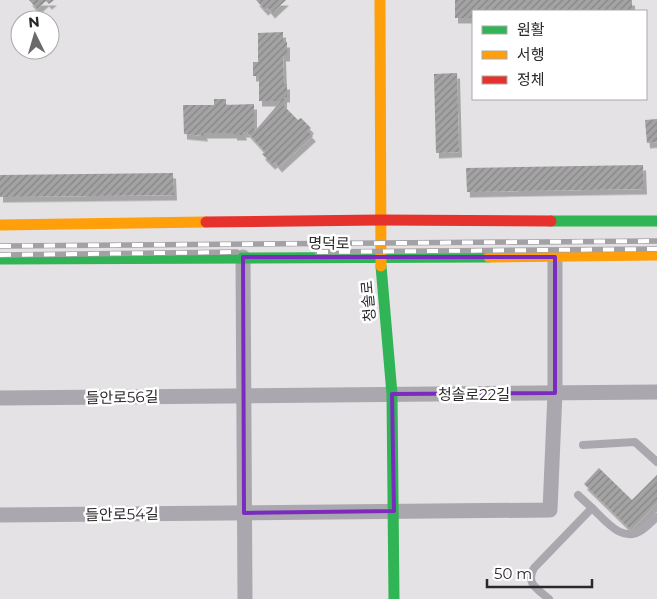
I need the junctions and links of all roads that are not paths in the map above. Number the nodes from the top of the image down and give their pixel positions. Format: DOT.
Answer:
graph roads {
  1 [pos="380,0"];
  2 [pos="380,220"];
  3 [pos="657,221"];
  4 [pos="0,226"];
  5 [pos="657,255"];
  6 [pos="555,256"];
  7 [pos="243,257"];
  8 [pos="0,259"];
  9 [pos="380,259"];
  10 [pos="657,392"];
  11 [pos="555,393"];
  12 [pos="392,394"];
  13 [pos="244,396"];
  14 [pos="0,398"];
  15 [pos="583,445"];
  16 [pos="657,462"];
  17 [pos="578,494"];
  18 [pos="592,508"];
  19 [pos="394,511"];
  20 [pos="244,513"];
  21 [pos="0,515"];
  22 [pos="657,517"];
  23 [pos="245,599"];
  24 [pos="394,599"];
  25 [pos="549,599"];
  1 -- 2 [label="main road, 청솔로"];
  2 -- 3 [label="main road, 명덕로"];
  2 -- 4 [label="main road, 명덕로"];
  2 -- 9 [label="main road, 청솔로"];
  5 -- 6 [label="main road, 명덕로"];
  6 -- 9 [label="main road, 명덕로"];
  6 -- 11 [label="street"];
  7 -- 8 [label="main road, 명덕로"];
  7 -- 9 [label="main road, 명덕로"];
  7 -- 13 [label="street"];
  9 -- 12 [label="main road, 청솔로"];
  10 -- 11 [label="street, 청솔로22길"];
  11 -- 12 [label="street, 청솔로22길"];
  11 -- 19 [label="street, 들안로54길"];
  12 -- 13 [label="street, 들안로56길"];
  12 -- 19 [label="main road, 청솔로"];
  13 -- 14 [label="street, 들안로56길"];
  13 -- 20 [label="street"];
  15 -- 16 [label="lane"];
  17 -- 18 [label="lane"];
  18 -- 22 [label="lane"];
  18 -- 25 [label="lane"];
  19 -- 20 [label="street, 들안로54길"];
  19 -- 24 [label="main road, 청솔로"];
  20 -- 21 [label="street, 들안로54길"];
  20 -- 23 [label="street"];
}
